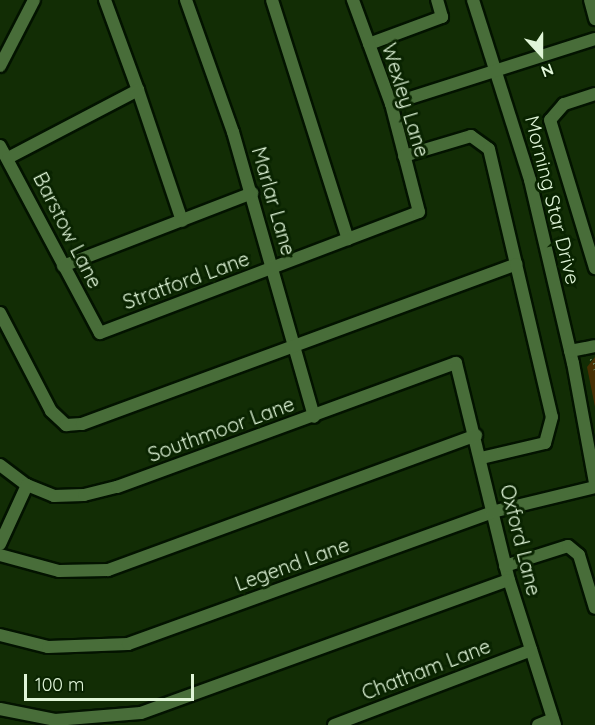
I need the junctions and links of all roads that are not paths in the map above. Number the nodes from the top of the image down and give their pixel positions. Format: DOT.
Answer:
graph roads {
  1 [pos="34,0"];
  2 [pos="105,0"];
  3 [pos="186,0"];
  4 [pos="272,0"];
  5 [pos="353,0"];
  6 [pos="437,0"];
  7 [pos="473,0"];
  8 [pos="590,0"];
  9 [pos="595,19"];
  10 [pos="595,39"];
  11 [pos="369,44"];
  12 [pos="0,66"];
  13 [pos="498,69"];
  14 [pos="138,90"];
  15 [pos="595,94"];
  16 [pos="391,104"];
  17 [pos="0,146"];
  18 [pos="404,156"];
  19 [pos="8,158"];
  20 [pos="252,193"];
  21 [pos="419,212"];
  22 [pos="182,220"];
  23 [pos="348,239"];
  24 [pos="516,264"];
  25 [pos="63,266"];
  26 [pos="595,268"];
  27 [pos="273,269"];
  28 [pos="0,313"];
  29 [pos="100,333"];
  30 [pos="293,346"];
  31 [pos="595,346"];
  32 [pos="570,351"];
  33 [pos="456,363"];
  34 [pos="314,417"];
  35 [pos="476,435"];
  36 [pos="481,458"];
  37 [pos="0,465"];
  38 [pos="27,485"];
  39 [pos="595,485"];
  40 [pos="492,512"];
  41 [pos="0,544"];
  42 [pos="0,555"];
  43 [pos="505,566"];
  44 [pos="509,580"];
  45 [pos="595,608"];
  46 [pos="0,635"];
  47 [pos="531,650"];
  48 [pos="0,709"];
  49 [pos="554,722"];
  50 [pos="334,725"];
  51 [pos="538,725"];
  1 -- 12 [label="street"];
  2 -- 14 [label="street"];
  3 -- 20 [label="street, Marlar Lane"];
  4 -- 23 [label="street"];
  5 -- 11 [label="street, Wexley Lane"];
  6 -- 11 [label="street"];
  7 -- 13 [label="street, Morning Star Drive"];
  8 -- 9 [label="street"];
  10 -- 13 [label="street"];
  11 -- 16 [label="street, Wexley Lane"];
  13 -- 16 [label="street"];
  13 -- 32 [label="street, Morning Star Drive"];
  14 -- 19 [label="street"];
  14 -- 22 [label="street"];
  15 -- 26 [label="street"];
  16 -- 18 [label="street, Wexley Lane"];
  17 -- 19 [label="street, Barstow Lane"];
  18 -- 21 [label="street, Wexley Lane"];
  18 -- 24 [label="street"];
  19 -- 25 [label="street, Barstow Lane"];
  20 -- 22 [label="street"];
  20 -- 27 [label="street, Marlar Lane"];
  21 -- 23 [label="street, Stratford Lane"];
  22 -- 25 [label="street"];
  23 -- 27 [label="street, Stratford Lane"];
  24 -- 30 [label="street"];
  24 -- 36 [label="street"];
  25 -- 29 [label="street, Barstow Lane"];
  27 -- 29 [label="street, Stratford Lane"];
  27 -- 30 [label="street, Marlar Lane"];
  28 -- 30 [label="street"];
  30 -- 34 [label="street, Marlar Lane"];
  31 -- 32 [label="street"];
  32 -- 39 [label="street, Morning Star Drive"];
  33 -- 34 [label="street, Southmoor Lane"];
  33 -- 35 [label="street, Oxford Lane"];
  34 -- 38 [label="street, Southmoor Lane"];
  35 -- 36 [label="street, Oxford Lane"];
  35 -- 42 [label="street"];
  36 -- 40 [label="street, Oxford Lane"];
  37 -- 38 [label="street, Southmoor Lane"];
  38 -- 41 [label="street"];
  39 -- 40 [label="street, Legend Lane"];
  40 -- 43 [label="street, Oxford Lane"];
  40 -- 46 [label="street, Legend Lane"];
  43 -- 44 [label="street, Oxford Lane"];
  43 -- 45 [label="street"];
  44 -- 47 [label="street, Oxford Lane"];
  44 -- 48 [label="street"];
  47 -- 49 [label="street, Oxford Lane"];
  47 -- 50 [label="street, Chatham Lane"];
  49 -- 51 [label="street"];
}
